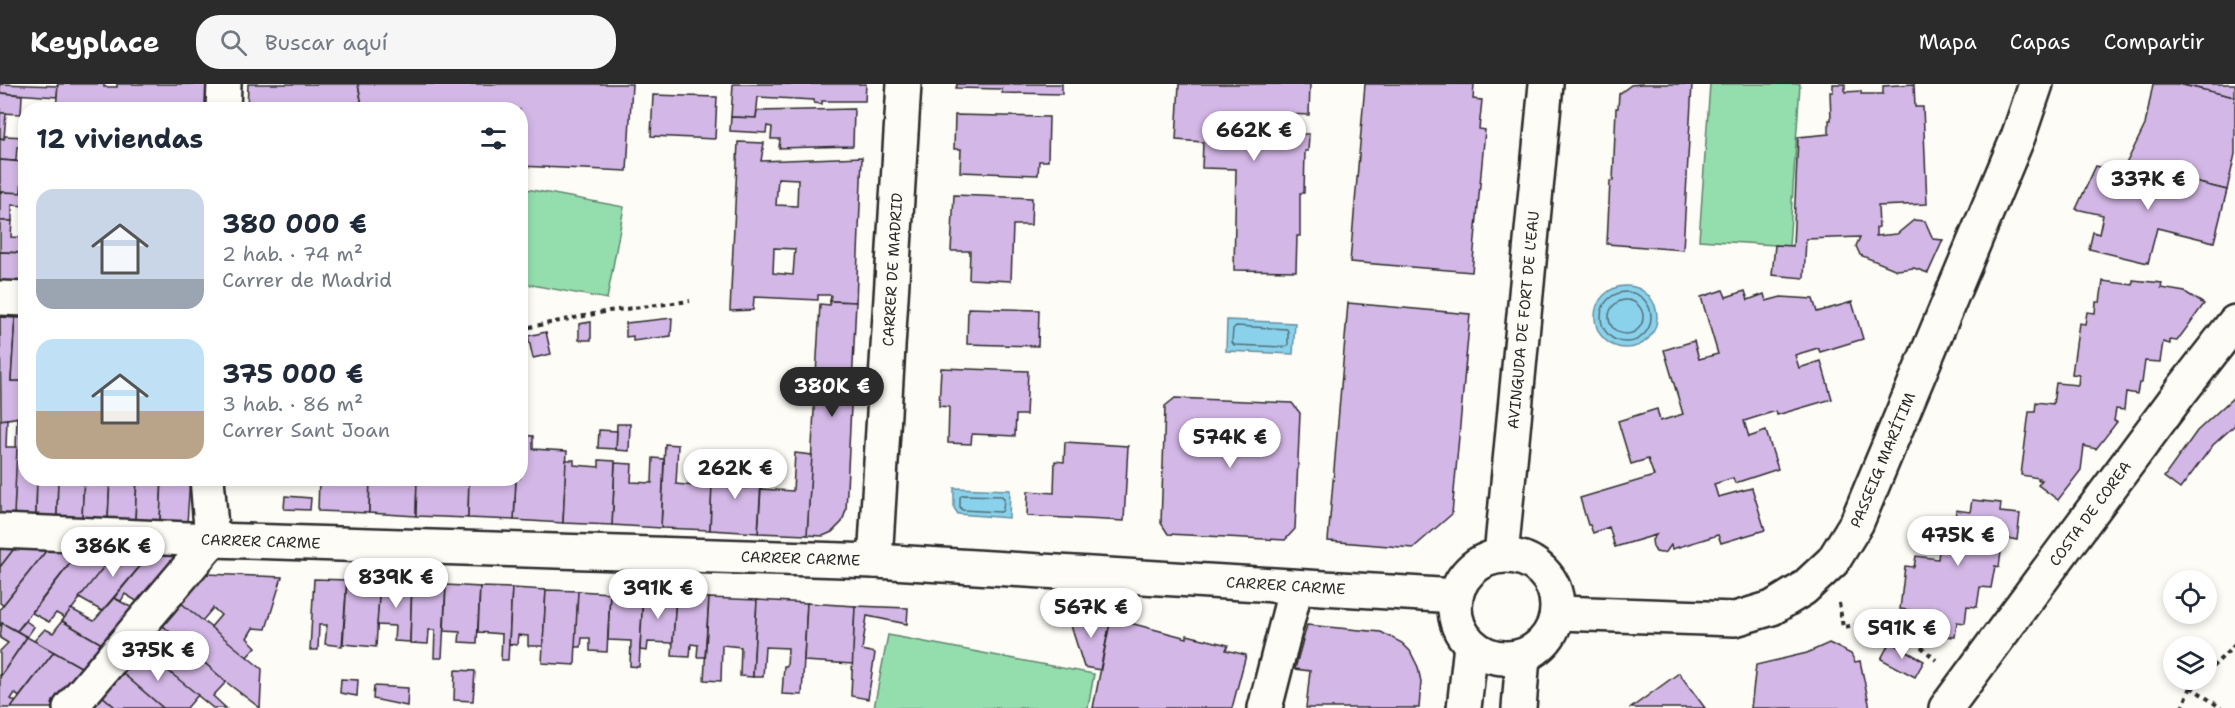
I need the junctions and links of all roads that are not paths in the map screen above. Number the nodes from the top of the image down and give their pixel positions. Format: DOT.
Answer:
graph roads {
  1 [pos="224,84"];
  2 [pos="904,84"];
  3 [pos="1546,84"];
  4 [pos="2036,84"];
  5 [pos="223,102"];
  6 [pos="0,298"];
  7 [pos="18,299"];
  8 [pos="2235,322"];
  9 [pos="208,486"];
  10 [pos="0,531"];
  11 [pos="212,540"];
  12 [pos="1501,556"];
  13 [pos="875,561"];
  14 [pos="1296,588"];
  15 [pos="1456,596"];
  16 [pos="1558,613"];
  17 [pos="1471,645"];
  18 [pos="1523,656"];
  19 [pos="1955,696"];
  20 [pos="70,708"];
  21 [pos="1265,708"];
  22 [pos="1464,708"];
  23 [pos="1519,708"];
  1 -- 5 [label="street"];
  2 -- 13 [label="street, CARRER DE MADRID"];
  3 -- 12 [label="street, AVINGUDA DE FORT DE L'EAU"];
  4 -- 16 [label="street, PASSEIG MARÍTIM"];
  6 -- 7 [label="street"];
  8 -- 19 [label="street, COSTA DE COREA"];
  9 -- 11 [label="street"];
  10 -- 11 [label="street, CARRER CARME"];
  11 -- 13 [label="street, CARRER CARME"];
  11 -- 20 [label="street"];
  12 -- 15 [label="street"];
  12 -- 16 [label="street"];
  13 -- 14 [label="street, CARRER CARME"];
  14 -- 15 [label="street, CARRER CARME"];
  14 -- 21 [label="street"];
  15 -- 17 [label="street"];
  16 -- 18 [label="street"];
  17 -- 18 [label="street"];
  17 -- 22 [label="street"];
  18 -- 23 [label="street"];
}
